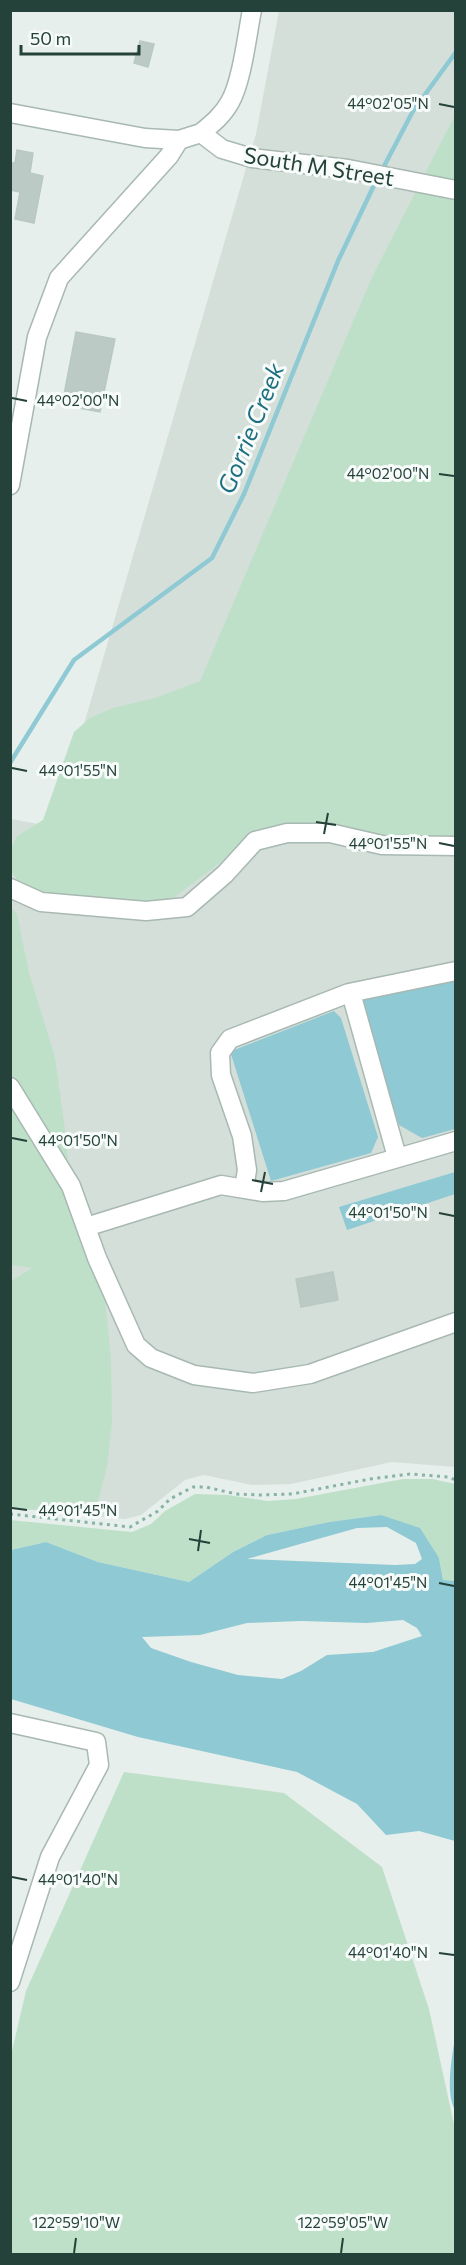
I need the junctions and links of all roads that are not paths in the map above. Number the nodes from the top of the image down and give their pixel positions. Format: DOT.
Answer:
graph roads {
  1 [pos="252,10"];
  2 [pos="10,113"];
  3 [pos="201,133"];
  4 [pos="179,140"];
  5 [pos="456,190"];
  6 [pos="10,485"];
  7 [pos="456,846"];
  8 [pos="10,888"];
  9 [pos="456,971"];
  10 [pos="351,993"];
  11 [pos="10,1087"];
  12 [pos="456,1140"];
  13 [pos="397,1157"];
  14 [pos="244,1188"];
  15 [pos="86,1227"];
  16 [pos="456,1322"];
  17 [pos="10,1723"];
  18 [pos="10,1982"];
  1 -- 3 [label="street"];
  2 -- 4 [label="street"];
  3 -- 4 [label="street"];
  3 -- 5 [label="street, South M Street"];
  4 -- 6 [label="street"];
  7 -- 8 [label="street"];
  9 -- 10 [label="street"];
  10 -- 13 [label="street"];
  10 -- 14 [label="street"];
  11 -- 15 [label="street"];
  12 -- 13 [label="street"];
  13 -- 14 [label="street"];
  14 -- 15 [label="street"];
  15 -- 16 [label="street"];
  17 -- 18 [label="street"];
}
